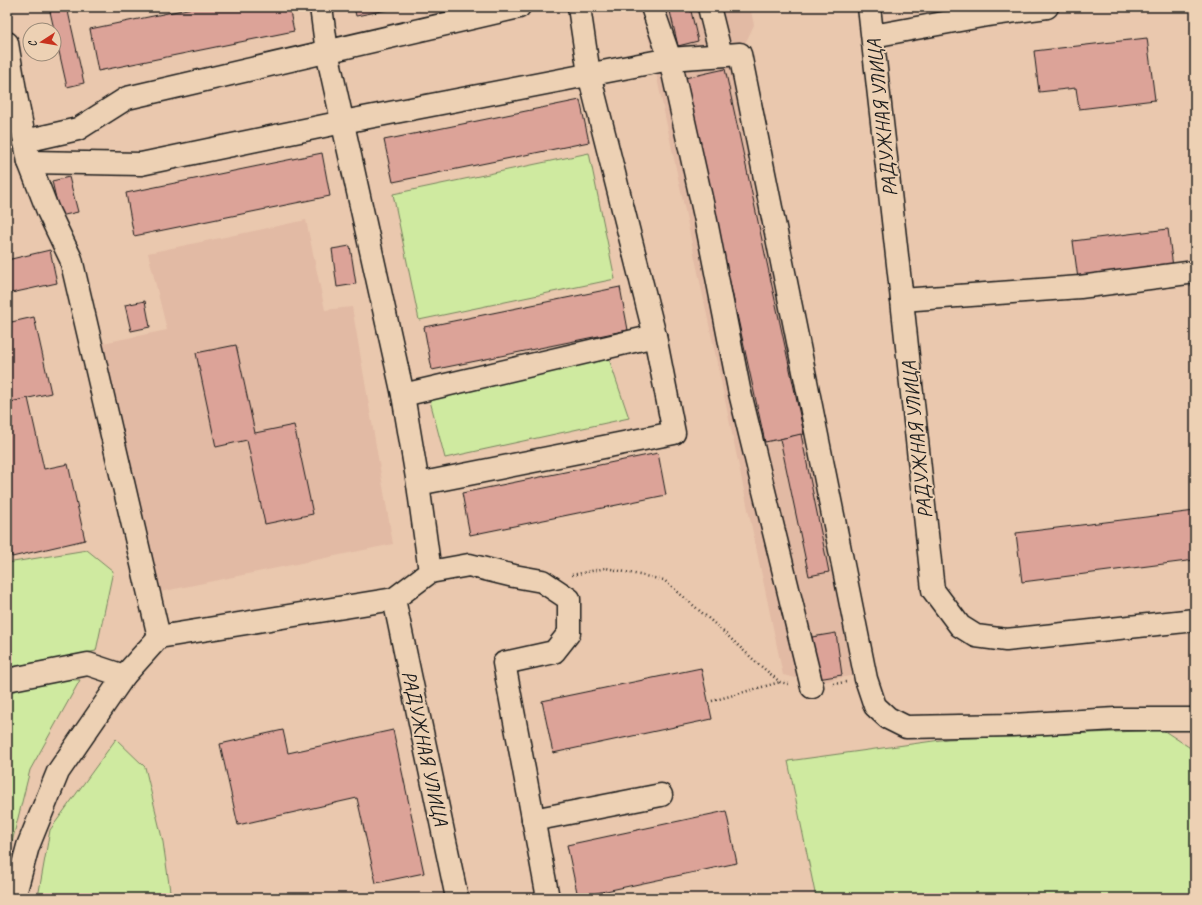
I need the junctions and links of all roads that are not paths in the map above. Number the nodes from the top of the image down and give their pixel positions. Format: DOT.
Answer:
graph roads {
  1 [pos="321,7"];
  2 [pos="519,7"];
  3 [pos="579,7"];
  4 [pos="652,7"];
  5 [pos="709,7"];
  6 [pos="869,7"];
  7 [pos="1047,7"];
  8 [pos="1005,10"];
  9 [pos="873,36"];
  10 [pos="7,43"];
  11 [pos="327,52"];
  12 [pos="721,55"];
  13 [pos="670,58"];
  14 [pos="589,74"];
  15 [pos="343,122"];
  16 [pos="25,141"];
  17 [pos="29,162"];
  18 [pos="1195,272"];
  19 [pos="902,300"];
  20 [pos="655,336"];
  21 [pos="403,395"];
  22 [pos="418,484"];
  23 [pos="430,572"];
  24 [pos="394,598"];
  25 [pos="1195,620"];
  26 [pos="159,637"];
  27 [pos="124,676"];
  28 [pos="7,680"];
  29 [pos="812,687"];
  30 [pos="1195,719"];
  31 [pos="661,795"];
  32 [pos="533,820"];
  33 [pos="14,898"];
  34 [pos="457,898"];
  35 [pos="548,898"];
  1 -- 11 [label="street"];
  2 -- 11 [label="street"];
  3 -- 14 [label="street"];
  4 -- 13 [label="street"];
  5 -- 12 [label="street"];
  6 -- 9 [label="street, РАДУЖНАЯ УЛИЦА"];
  7 -- 8 [label="street"];
  8 -- 9 [label="street"];
  9 -- 19 [label="street, РАДУЖНАЯ УЛИЦА"];
  10 -- 16 [label="street"];
  11 -- 15 [label="street"];
  11 -- 16 [label="street"];
  12 -- 13 [label="street"];
  12 -- 30 [label="street"];
  13 -- 14 [label="street"];
  13 -- 29 [label="street"];
  14 -- 15 [label="street"];
  14 -- 20 [label="street"];
  15 -- 17 [label="street"];
  15 -- 21 [label="street"];
  16 -- 17 [label="street"];
  17 -- 26 [label="street"];
  18 -- 19 [label="street"];
  19 -- 25 [label="street, РАДУЖНАЯ УЛИЦА"];
  20 -- 21 [label="street"];
  20 -- 22 [label="street"];
  21 -- 22 [label="street"];
  22 -- 23 [label="street"];
  23 -- 24 [label="street"];
  23 -- 32 [label="street"];
  24 -- 26 [label="street"];
  24 -- 34 [label="street, РАДУЖНАЯ УЛИЦА"];
  26 -- 27 [label="street"];
  27 -- 28 [label="street"];
  27 -- 33 [label="street"];
  31 -- 32 [label="street"];
  32 -- 35 [label="street"];
}
